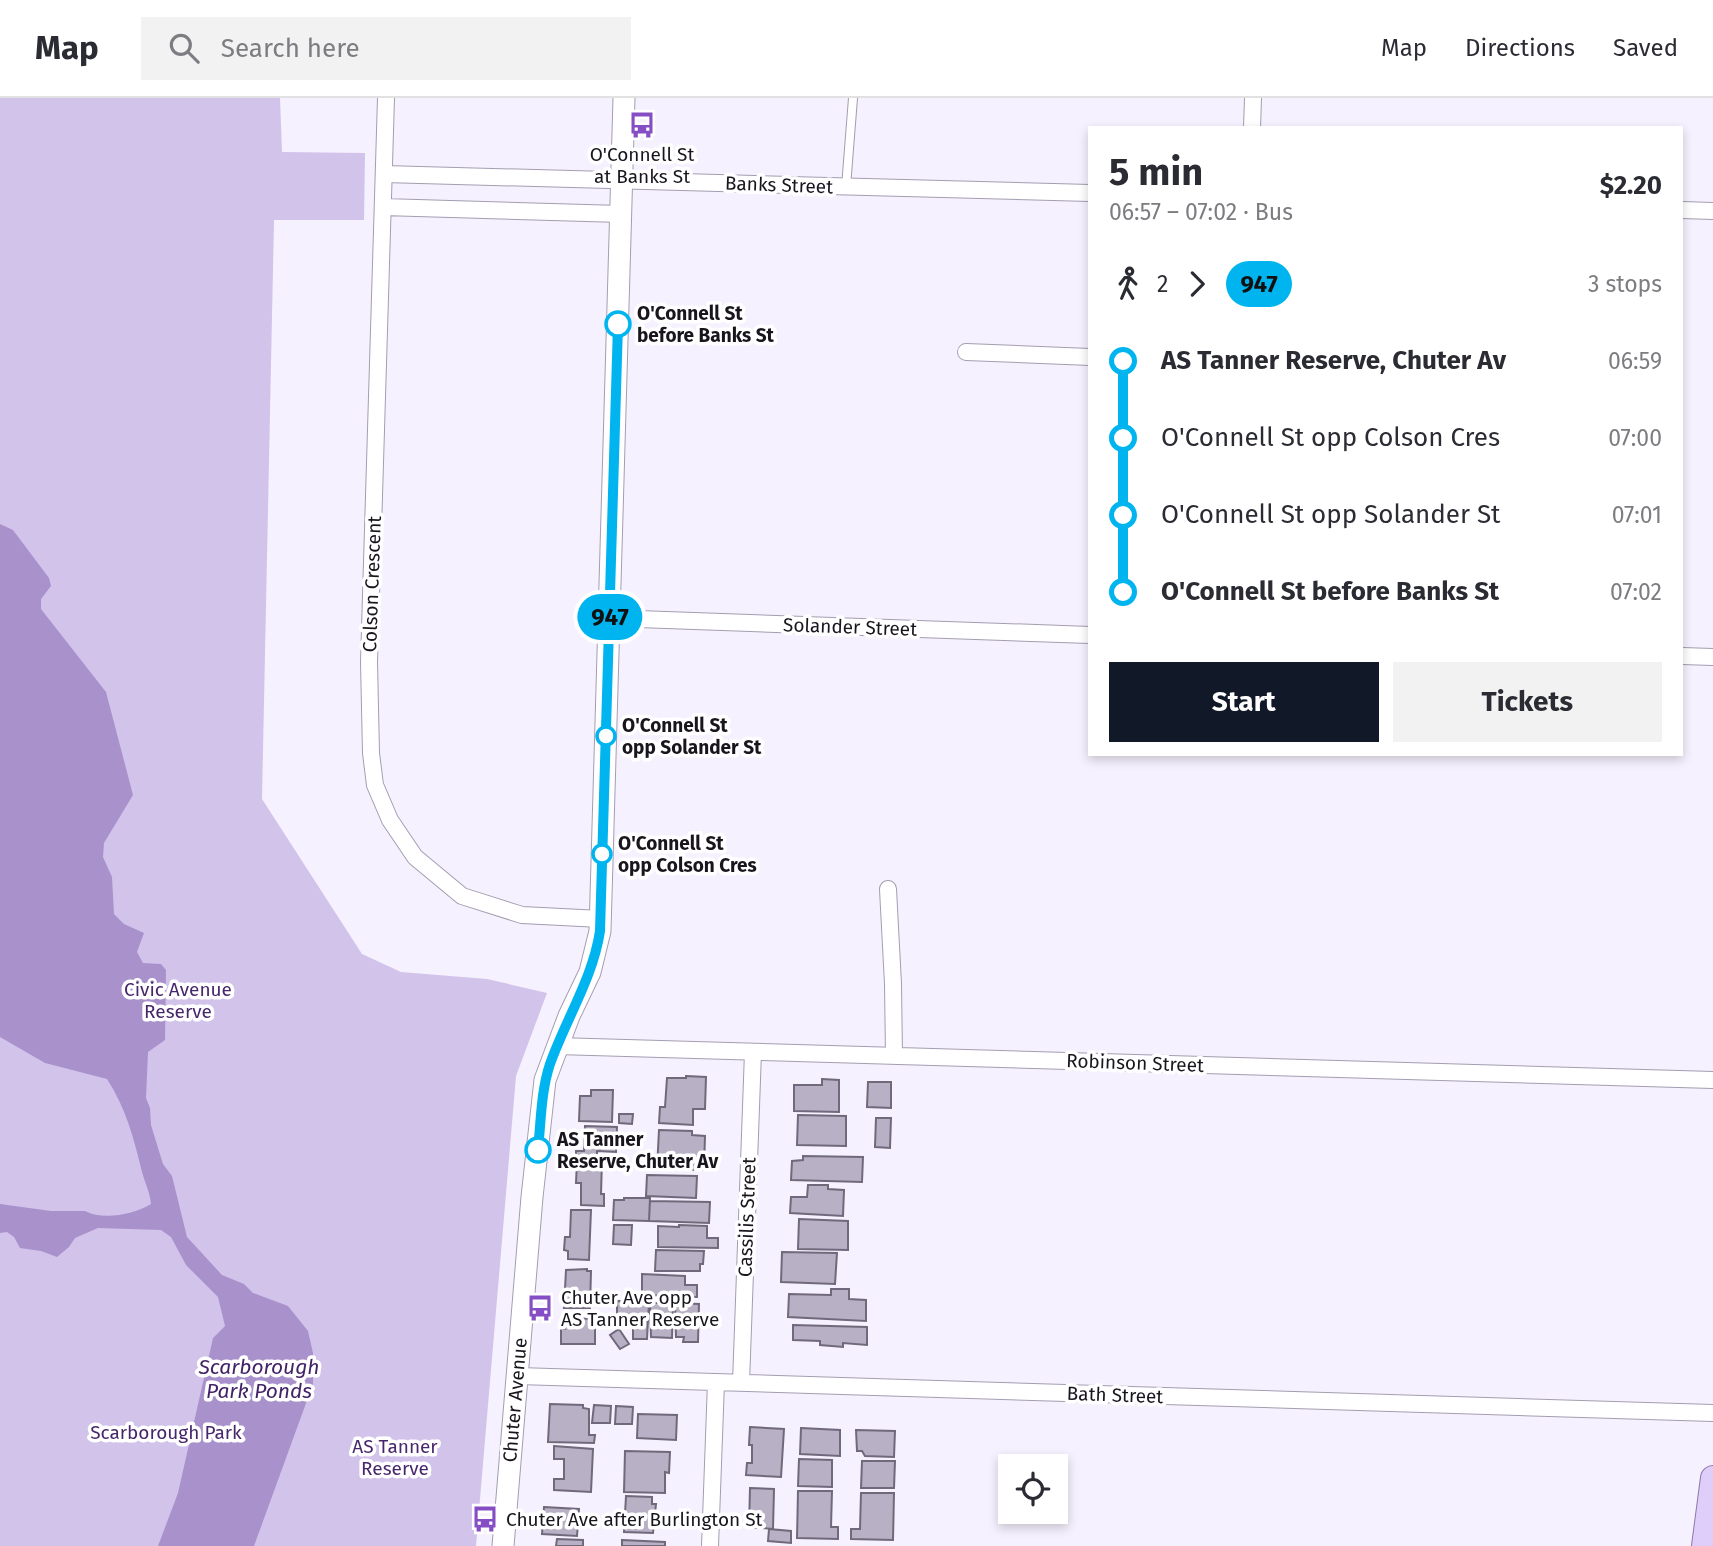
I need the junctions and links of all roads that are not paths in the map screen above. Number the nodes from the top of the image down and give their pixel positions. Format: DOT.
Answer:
graph roads {
  1 [pos="386,98"];
  2 [pos="624,98"];
  3 [pos="853,98"];
  4 [pos="1253,98"];
  5 [pos="1252,126"];
  6 [pos="384,174"];
  7 [pos="622,180"];
  8 [pos="846,187"];
  9 [pos="1088,193"];
  10 [pos="383,207"];
  11 [pos="1683,210"];
  12 [pos="1713,211"];
  13 [pos="621,214"];
  14 [pos="966,352"];
  15 [pos="1088,357"];
  16 [pos="610,618"];
  17 [pos="1088,635"];
  18 [pos="1683,656"];
  19 [pos="1713,657"];
  20 [pos="888,889"];
  21 [pos="601,919"];
  22 [pos="557,1046"];
  23 [pos="753,1052"];
  24 [pos="894,1056"];
  25 [pos="1713,1080"];
  26 [pos="518,1376"];
  27 [pos="716,1382"];
  28 [pos="741,1383"];
  29 [pos="1713,1413"];
  30 [pos="1713,1478"];
  31 [pos="503,1546"];
  32 [pos="710,1546"];
  33 [pos="1703,1546"];
  1 -- 6 [label="street, Colson Crescent"];
  2 -- 7 [label="main road, Chuter Avenue"];
  3 -- 8 [label="lane"];
  4 -- 5 [label="street"];
  6 -- 7 [label="street, Banks Street"];
  6 -- 10 [label="street, Colson Crescent"];
  7 -- 8 [label="street, Banks Street"];
  7 -- 13 [label="main road, Chuter Avenue"];
  8 -- 9 [label="street, Banks Street"];
  10 -- 13 [label="street"];
  10 -- 21 [label="street, Colson Crescent"];
  11 -- 12 [label="street"];
  13 -- 16 [label="main road, Chuter Avenue"];
  14 -- 15 [label="street"];
  16 -- 17 [label="street, Solander Street"];
  16 -- 21 [label="main road, Chuter Avenue"];
  18 -- 19 [label="street"];
  20 -- 24 [label="street"];
  21 -- 22 [label="main road, Chuter Avenue"];
  22 -- 23 [label="street, Robinson Street"];
  22 -- 26 [label="main road, Chuter Avenue"];
  23 -- 24 [label="street, Robinson Street"];
  23 -- 28 [label="street, Cassilis Street"];
  24 -- 25 [label="street, Robinson Street"];
  26 -- 27 [label="street, Bath Street"];
  26 -- 31 [label="main road, Chuter Avenue"];
  27 -- 28 [label="street, Bath Street"];
  27 -- 32 [label="street"];
  28 -- 29 [label="street, Bath Street"];
  30 -- 33 [label="main road"];
}
